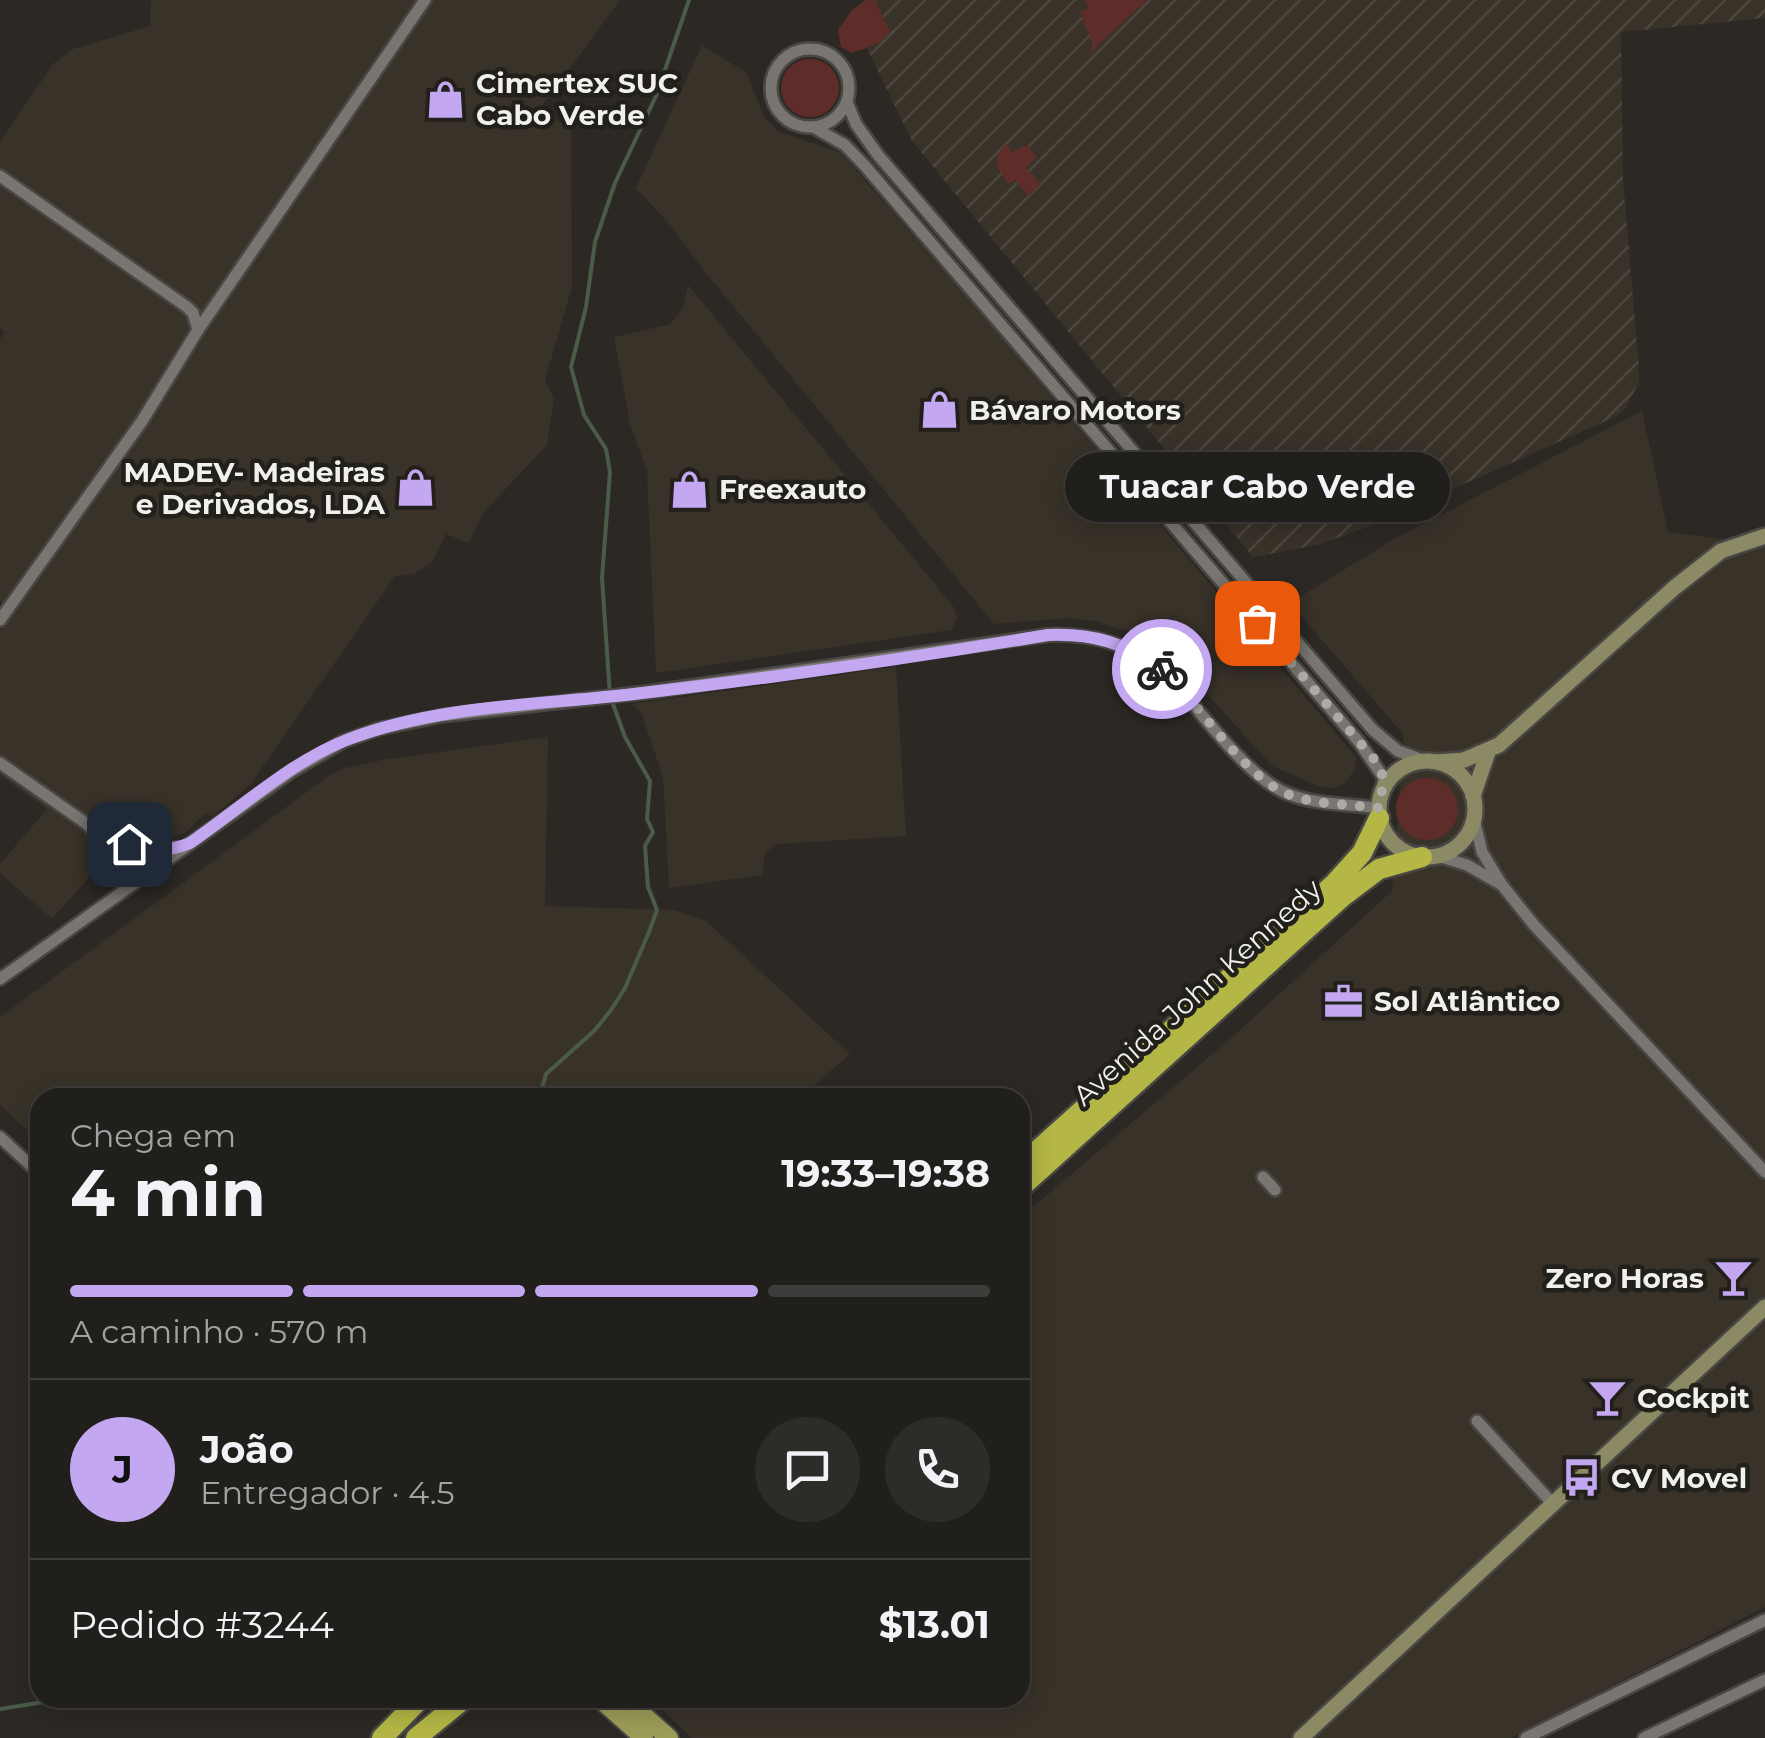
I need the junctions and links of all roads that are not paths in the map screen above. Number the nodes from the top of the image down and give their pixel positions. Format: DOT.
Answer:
graph roads {
  1 [pos="426,0"];
  2 [pos="848,102"];
  3 [pos="815,128"];
  4 [pos="0,176"];
  5 [pos="198,330"];
  6 [pos="1765,536"];
  7 [pos="4,604"];
  8 [pos="0,620"];
  9 [pos="1488,752"];
  10 [pos="1431,762"];
  11 [pos="0,763"];
  12 [pos="1473,796"];
  13 [pos="1380,807"];
  14 [pos="1474,819"];
  15 [pos="87,824"];
  16 [pos="190,843"];
  17 [pos="1430,857"];
  18 [pos="138,879"];
  19 [pos="1502,885"];
  20 [pos="0,979"];
  21 [pos="0,1137"];
  22 [pos="1030,1157"];
  23 [pos="30,1165"];
  24 [pos="1765,1172"];
  25 [pos="1262,1177"];
  26 [pos="1030,1179"];
  27 [pos="1275,1190"];
  28 [pos="1765,1307"];
  29 [pos="1477,1422"];
  30 [pos="1553,1504"];
  31 [pos="1765,1620"];
  32 [pos="1765,1680"];
  33 [pos="411,1708"];
  34 [pos="453,1708"];
  35 [pos="610,1708"];
  36 [pos="635,1708"];
  37 [pos="382,1738"];
  38 [pos="416,1738"];
  39 [pos="644,1738"];
  40 [pos="669,1738"];
  41 [pos="1301,1738"];
  42 [pos="1526,1738"];
  43 [pos="1644,1738"];
  1 -- 5 [label="street"];
  2 -- 3 [label="street"];
  2 -- 3 [label="street"];
  2 -- 10 [label="street"];
  3 -- 13 [label="street"];
  4 -- 5 [label="street"];
  5 -- 7 [label="street"];
  6 -- 9 [label="street"];
  7 -- 8 [label="street"];
  9 -- 10 [label="street"];
  9 -- 12 [label="street"];
  10 -- 12 [label="street"];
  10 -- 13 [label="street"];
  11 -- 15 [label="street"];
  12 -- 14 [label="street"];
  13 -- 16 [label="street"];
  13 -- 17 [label="street"];
  13 -- 22 [label="highway, Avenida John Kennedy"];
  14 -- 17 [label="street"];
  14 -- 19 [label="street"];
  15 -- 16 [label="street"];
  15 -- 18 [label="street"];
  16 -- 18 [label="street"];
  17 -- 19 [label="street"];
  17 -- 26 [label="highway, Avenida John Kennedy"];
  18 -- 20 [label="street"];
  19 -- 24 [label="street"];
  21 -- 23 [label="street"];
  25 -- 27 [label="street"];
  28 -- 30 [label="street"];
  29 -- 30 [label="street"];
  30 -- 41 [label="street"];
  31 -- 42 [label="street"];
  32 -- 43 [label="street"];
  33 -- 37 [label="highway"];
  34 -- 38 [label="highway"];
  35 -- 39 [label="main road"];
  36 -- 40 [label="main road"];
}
